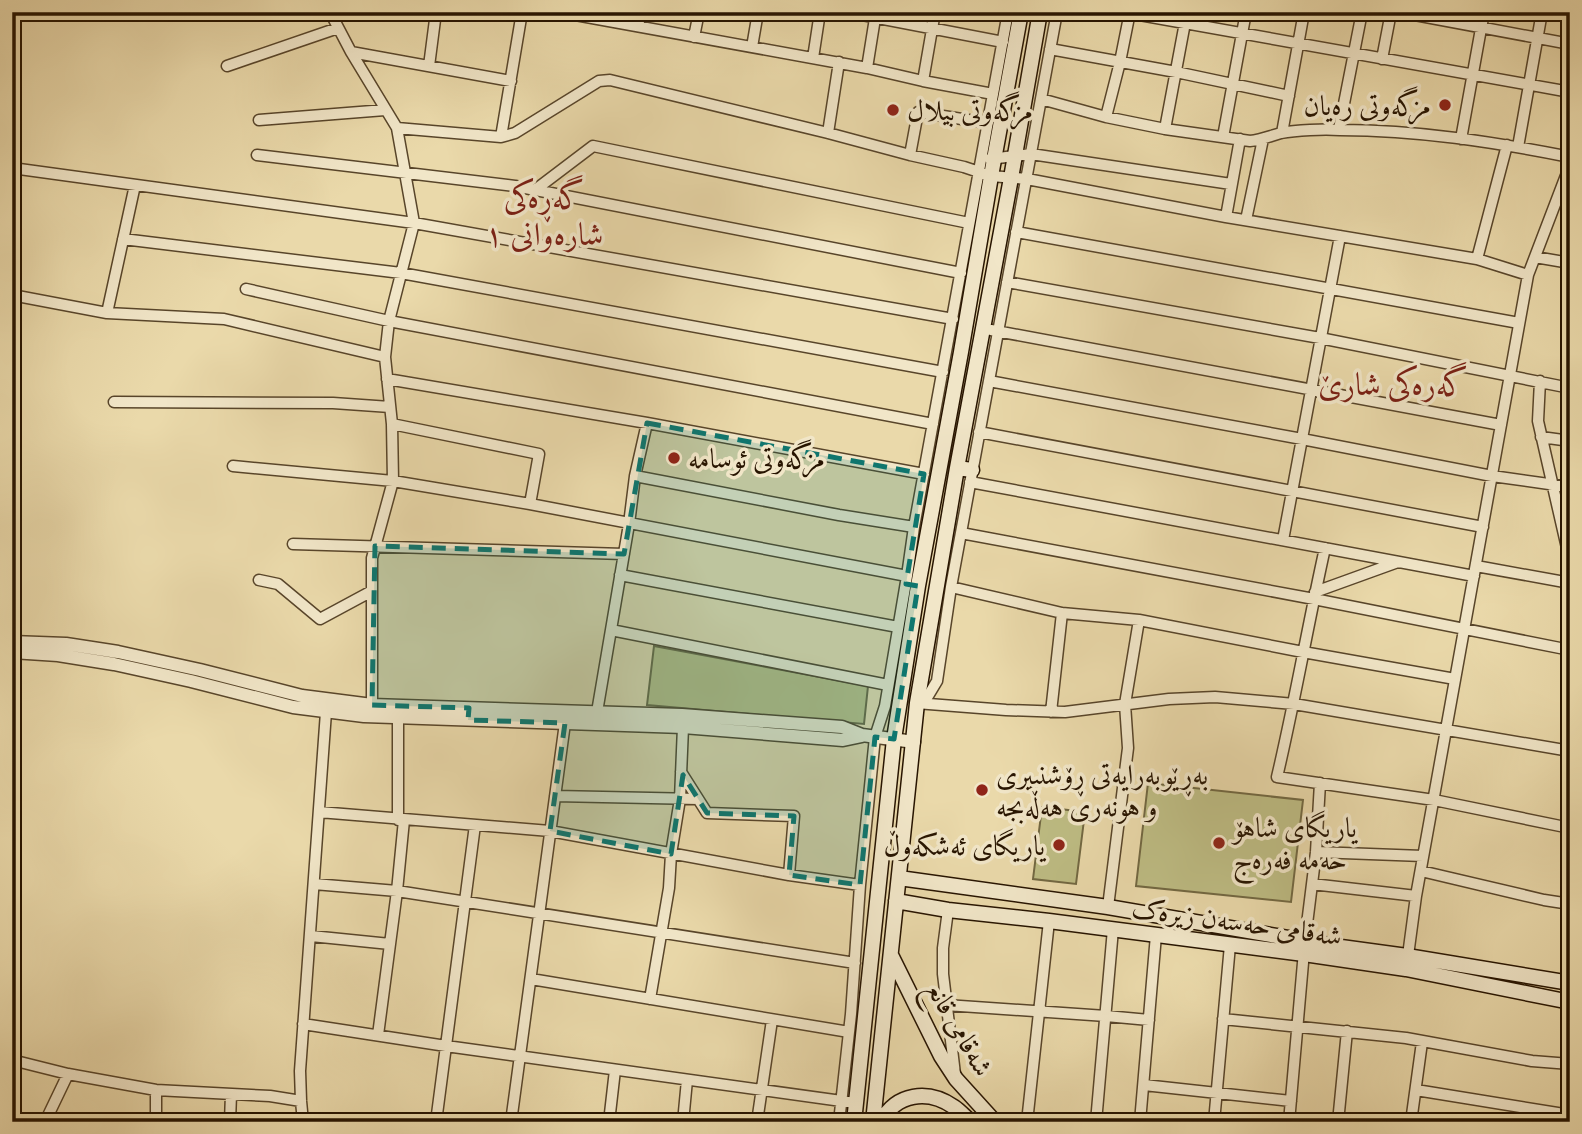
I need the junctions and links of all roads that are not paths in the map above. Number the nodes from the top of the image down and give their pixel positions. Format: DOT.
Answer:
graph roads {
  1 [pos="330,12"];
  2 [pos="436,12"];
  3 [pos="523,12"];
  4 [pos="558,12"];
  5 [pos="641,12"];
  6 [pos="699,12"];
  7 [pos="758,12"];
  8 [pos="820,12"];
  9 [pos="847,12"];
  10 [pos="935,12"];
  11 [pos="1008,12"];
  12 [pos="1021,12"];
  13 [pos="1040,12"];
  14 [pos="1057,12"];
  15 [pos="1187,12"];
  16 [pos="1246,12"];
  17 [pos="1304,12"];
  18 [pos="1363,12"];
  19 [pos="1391,12"];
  20 [pos="1399,12"];
  21 [pos="1484,12"];
  22 [pos="1542,12"];
  23 [pos="1127,13"];
  24 [pos="580,14"];
  25 [pos="875,15"];
  26 [pos="1185,24"];
  27 [pos="638,26"];
  28 [pos="338,28"];
  29 [pos="932,28"];
  30 [pos="1482,28"];
  31 [pos="1242,34"];
  32 [pos="695,37"];
  33 [pos="1537,38"];
  34 [pos="1003,42"];
  35 [pos="1299,43"];
  36 [pos="1570,44"];
  37 [pos="752,47"];
  38 [pos="1050,49"];
  39 [pos="351,52"];
  40 [pos="1354,55"];
  41 [pos="813,58"];
  42 [pos="1382,59"];
  43 [pos="839,62"];
  44 [pos="1120,62"];
  45 [pos="228,66"];
  46 [pos="429,66"];
  47 [pos="867,68"];
  48 [pos="1176,72"];
  49 [pos="1472,76"];
  50 [pos="510,81"];
  51 [pos="923,81"];
  52 [pos="1233,85"];
  53 [pos="1529,86"];
  54 [pos="1570,92"];
  55 [pos="993,94"];
  56 [pos="1289,96"];
  57 [pos="1041,99"];
  58 [pos="385,110"];
  59 [pos="1106,117"];
  60 [pos="260,120"];
  61 [pos="987,123"];
  62 [pos="397,128"];
  63 [pos="1165,129"];
  64 [pos="1339,130"];
  65 [pos="828,133"];
  66 [pos="1282,133"];
  67 [pos="501,137"];
  68 [pos="1223,137"];
  69 [pos="1240,139"];
  70 [pos="1263,139"];
  71 [pos="1461,139"];
  72 [pos="1512,146"];
  73 [pos="1031,154"];
  74 [pos="257,155"];
  75 [pos="910,155"];
  76 [pos="1015,155"];
  77 [pos="1570,157"];
  78 [pos="988,159"];
  79 [pos="1570,165"];
  80 [pos="964,167"];
  81 [pos="12,168"];
  82 [pos="405,173"];
  83 [pos="985,174"];
  84 [pos="1011,178"];
  85 [pos="1027,180"];
  86 [pos="1231,184"];
  87 [pos="135,185"];
  88 [pos="535,190"];
  89 [pos="1226,217"];
  90 [pos="1247,220"];
  91 [pos="414,223"];
  92 [pos="970,223"];
  93 [pos="1016,232"];
  94 [pos="1340,236"];
  95 [pos="123,239"];
  96 [pos="1535,257"];
  97 [pos="1476,259"];
  98 [pos="1570,263"];
  99 [pos="401,273"];
  100 [pos="961,273"];
  101 [pos="1528,275"];
  102 [pos="1007,282"];
  103 [pos="246,289"];
  104 [pos="1329,289"];
  105 [pos="12,295"];
  106 [pos="107,313"];
  107 [pos="953,319"];
  108 [pos="389,321"];
  109 [pos="1519,323"];
  110 [pos="983,329"];
  111 [pos="998,332"];
  112 [pos="1320,338"];
  113 [pos="954,351"];
  114 [pos="385,357"];
  115 [pos="943,372"];
  116 [pos="1511,376"];
  117 [pos="387,379"];
  118 [pos="989,381"];
  119 [pos="1540,381"];
  120 [pos="1570,388"];
  121 [pos="1312,390"];
  122 [pos="114,402"];
  123 [pos="390,407"];
  124 [pos="647,423"];
  125 [pos="392,424"];
  126 [pos="933,424"];
  127 [pos="1501,425"];
  128 [pos="979,432"];
  129 [pos="1541,437"];
  130 [pos="1303,439"];
  131 [pos="1570,441"];
  132 [pos="233,466"];
  133 [pos="957,468"];
  134 [pos="924,474"];
  135 [pos="635,476"];
  136 [pos="971,476"];
  137 [pos="1492,476"];
  138 [pos="393,481"];
  139 [pos="1553,484"];
  140 [pos="1570,487"];
  141 [pos="1292,492"];
  142 [pos="530,504"];
  143 [pos="629,524"];
  144 [pos="914,527"];
  145 [pos="1483,527"];
  146 [pos="961,533"];
  147 [pos="1283,540"];
  148 [pos="293,544"];
  149 [pos="375,547"];
  150 [pos="1325,548"];
  151 [pos="624,555"];
  152 [pos="1570,561"];
  153 [pos="1399,562"];
  154 [pos="1475,571"];
  155 [pos="620,575"];
  156 [pos="259,580"];
  157 [pos="910,582"];
  158 [pos="1570,583"];
  159 [pos="951,587"];
  160 [pos="372,591"];
  161 [pos="1315,596"];
  162 [pos="1062,613"];
  163 [pos="1139,620"];
  164 [pos="898,627"];
  165 [pos="1464,629"];
  166 [pos="611,630"];
  167 [pos="12,642"];
  168 [pos="1570,650"];
  169 [pos="12,652"];
  170 [pos="1303,652"];
  171 [pos="1455,679"];
  172 [pos="888,685"];
  173 [pos="900,702"];
  174 [pos="917,703"];
  175 [pos="1125,704"];
  176 [pos="372,705"];
  177 [pos="1294,705"];
  178 [pos="326,712"];
  179 [pos="597,712"];
  180 [pos="1051,712"];
  181 [pos="469,714"];
  182 [pos="398,717"];
  183 [pos="565,723"];
  184 [pos="683,727"];
  185 [pos="1446,729"];
  186 [pos="868,736"];
  187 [pos="894,739"];
  188 [pos="914,742"];
  189 [pos="1570,751"];
  190 [pos="681,772"];
  191 [pos="1320,783"];
  192 [pos="555,796"];
  193 [pos="680,799"];
  194 [pos="698,799"];
  195 [pos="1434,800"];
  196 [pos="319,812"];
  197 [pos="401,820"];
  198 [pos="475,825"];
  199 [pos="1570,828"];
  200 [pos="550,831"];
  201 [pos="1316,852"];
  202 [pos="671,854"];
  203 [pos="1423,856"];
  204 [pos="1421,871"];
  205 [pos="789,875"];
  206 [pos="899,878"];
  207 [pos="314,884"];
  208 [pos="1312,884"];
  209 [pos="860,885"];
  210 [pos="397,891"];
  211 [pos="1416,896"];
  212 [pos="897,901"];
  213 [pos="465,902"];
  214 [pos="1570,904"];
  215 [pos="1108,907"];
  216 [pos="948,910"];
  217 [pos="539,914"];
  218 [pos="1049,921"];
  219 [pos="1113,929"];
  220 [pos="662,932"];
  221 [pos="1156,935"];
  222 [pos="311,936"];
  223 [pos="390,944"];
  224 [pos="1230,945"];
  225 [pos="1304,947"];
  226 [pos="891,954"];
  227 [pos="1407,962"];
  228 [pos="855,963"];
  229 [pos="531,979"];
  230 [pos="1570,983"];
  231 [pos="650,999"];
  232 [pos="1570,1002"];
  233 [pos="946,1005"];
  234 [pos="1038,1012"];
  235 [pos="1105,1016"];
  236 [pos="1223,1019"];
  237 [pos="772,1020"];
  238 [pos="1149,1020"];
  239 [pos="303,1024"];
  240 [pos="1298,1026"];
  241 [pos="1347,1031"];
  242 [pos="849,1032"];
  243 [pos="378,1035"];
  244 [pos="1422,1042"];
  245 [pos="446,1046"];
  246 [pos="520,1057"];
  247 [pos="12,1060"];
  248 [pos="1570,1064"];
  249 [pos="615,1070"];
  250 [pos="68,1073"];
  251 [pos="956,1079"];
  252 [pos="687,1080"];
  253 [pos="1144,1085"];
  254 [pos="156,1090"];
  255 [pos="762,1090"];
  256 [pos="1416,1090"];
  257 [pos="1217,1093"];
  258 [pos="231,1094"];
  259 [pos="301,1101"];
  260 [pos="1291,1101"];
  261 [pos="848,1102"];
  262 [pos="1570,1115"];
  263 [pos="303,1120"];
  264 [pos="46,1122"];
  265 [pos="156,1122"];
  266 [pos="230,1122"];
  267 [pos="329,1122"];
  268 [pos="436,1122"];
  269 [pos="511,1122"];
  270 [pos="609,1122"];
  271 [pos="683,1122"];
  272 [pos="757,1122"];
  273 [pos="838,1122"];
  274 [pos="854,1122"];
  275 [pos="873,1122"];
  276 [pos="881,1122"];
  277 [pos="971,1122"];
  278 [pos="995,1122"];
  279 [pos="1027,1122"];
  280 [pos="1096,1122"];
  281 [pos="1140,1122"];
  282 [pos="1214,1122"];
  283 [pos="1289,1122"];
  284 [pos="1338,1122"];
  285 [pos="1411,1122"];
  1 -- 28 [label="street"];
  2 -- 46 [label="street"];
  3 -- 50 [label="street"];
  4 -- 24 [label="street"];
  5 -- 27 [label="street"];
  6 -- 32 [label="street"];
  7 -- 37 [label="street"];
  8 -- 41 [label="street"];
  9 -- 25 [label="street"];
  10 -- 29 [label="street"];
  11 -- 34 [label="street"];
  12 -- 78 [label="main road"];
  13 -- 76 [label="main road"];
  14 -- 38 [label="street"];
  15 -- 26 [label="street"];
  16 -- 31 [label="street"];
  17 -- 35 [label="street"];
  18 -- 40 [label="street"];
  19 -- 42 [label="street"];
  20 -- 30 [label="street"];
  21 -- 30 [label="street"];
  22 -- 33 [label="street"];
  23 -- 26 [label="street"];
  23 -- 44 [label="street"];
  24 -- 27 [label="street"];
  25 -- 29 [label="street"];
  25 -- 47 [label="street"];
  26 -- 31 [label="street"];
  26 -- 48 [label="street"];
  27 -- 32 [label="street"];
  28 -- 39 [label="street"];
  28 -- 45 [label="street"];
  29 -- 34 [label="street"];
  29 -- 51 [label="street"];
  30 -- 33 [label="street"];
  30 -- 49 [label="street"];
  31 -- 35 [label="street"];
  31 -- 52 [label="street"];
  32 -- 37 [label="street"];
  33 -- 36 [label="street"];
  33 -- 53 [label="street"];
  34 -- 55 [label="street"];
  35 -- 40 [label="street"];
  35 -- 56 [label="street"];
  37 -- 41 [label="street"];
  38 -- 44 [label="street"];
  38 -- 57 [label="street"];
  39 -- 46 [label="street"];
  39 -- 58 [label="street"];
  40 -- 42 [label="street"];
  40 -- 64 [label="street"];
  41 -- 43 [label="street"];
  42 -- 49 [label="street"];
  43 -- 47 [label="street"];
  43 -- 65 [label="street"];
  44 -- 48 [label="street"];
  44 -- 59 [label="street"];
  46 -- 50 [label="street"];
  47 -- 51 [label="street"];
  48 -- 52 [label="street"];
  48 -- 63 [label="street"];
  49 -- 53 [label="street"];
  49 -- 71 [label="street"];
  50 -- 67 [label="street"];
  51 -- 55 [label="street"];
  52 -- 56 [label="street"];
  52 -- 68 [label="street"];
  53 -- 54 [label="street"];
  53 -- 72 [label="street"];
  55 -- 61 [label="street"];
  56 -- 66 [label="street"];
  57 -- 59 [label="street"];
  57 -- 73 [label="street"];
  58 -- 60 [label="street"];
  58 -- 62 [label="street"];
  59 -- 63 [label="street"];
  61 -- 75 [label="street"];
  61 -- 78 [label="street"];
  62 -- 67 [label="street"];
  62 -- 82 [label="street"];
  63 -- 68 [label="street"];
  64 -- 66 [label="street"];
  64 -- 71 [label="street"];
  65 -- 67 [label="street"];
  65 -- 75 [label="street"];
  66 -- 70 [label="street"];
  68 -- 69 [label="street"];
  69 -- 70 [label="street"];
  69 -- 86 [label="street"];
  70 -- 90 [label="street"];
  71 -- 72 [label="street"];
  72 -- 77 [label="street"];
  72 -- 97 [label="street"];
  73 -- 76 [label="street"];
  73 -- 85 [label="street"];
  73 -- 86 [label="street"];
  74 -- 82 [label="street"];
  75 -- 80 [label="street"];
  76 -- 78 [label="street"];
  76 -- 84 [label="main road"];
  78 -- 80 [label="street"];
  78 -- 83 [label="main road"];
  79 -- 96 [label="street"];
  80 -- 83 [label="street"];
  81 -- 87 [label="street"];
  82 -- 88 [label="street"];
  82 -- 91 [label="street"];
  83 -- 84 [label="street"];
  83 -- 92 [label="street"];
  83 -- 113 [label="main road"];
  84 -- 85 [label="street"];
  84 -- 110 [label="main road"];
  85 -- 89 [label="street"];
  85 -- 93 [label="street"];
  86 -- 89 [label="street"];
  87 -- 91 [label="street"];
  87 -- 95 [label="street"];
  88 -- 92 [label="street"];
  88 -- 100 [label="street"];
  89 -- 90 [label="street"];
  90 -- 94 [label="street"];
  91 -- 99 [label="street"];
  91 -- 107 [label="street"];
  92 -- 100 [label="street"];
  93 -- 102 [label="street"];
  93 -- 104 [label="street"];
  94 -- 97 [label="street"];
  94 -- 104 [label="street"];
  95 -- 99 [label="street"];
  95 -- 106 [label="street"];
  96 -- 98 [label="street"];
  96 -- 101 [label="street"];
  97 -- 101 [label="street"];
  99 -- 108 [label="street"];
  99 -- 115 [label="street"];
  100 -- 107 [label="street"];
  101 -- 109 [label="street"];
  102 -- 111 [label="street"];
  102 -- 112 [label="street"];
  103 -- 108 [label="street"];
  104 -- 109 [label="street"];
  104 -- 112 [label="street"];
  105 -- 106 [label="street"];
  106 -- 114 [label="street"];
  107 -- 113 [label="street"];
  108 -- 114 [label="street"];
  108 -- 126 [label="street"];
  109 -- 116 [label="street"];
  110 -- 111 [label="street"];
  110 -- 133 [label="main road"];
  111 -- 118 [label="street"];
  111 -- 121 [label="street"];
  112 -- 116 [label="street"];
  112 -- 121 [label="street"];
  113 -- 115 [label="street"];
  113 -- 157 [label="main road"];
  114 -- 117 [label="street"];
  115 -- 126 [label="street"];
  116 -- 119 [label="street"];
  116 -- 127 [label="street"];
  117 -- 123 [label="street"];
  117 -- 124 [label="street"];
  118 -- 128 [label="street"];
  118 -- 130 [label="street"];
  119 -- 120 [label="street"];
  119 -- 129 [label="street"];
  121 -- 127 [label="street"];
  121 -- 130 [label="street"];
  122 -- 123 [label="street"];
  123 -- 125 [label="street"];
  124 -- 134 [label="street"];
  124 -- 135 [label="street"];
  125 -- 138 [label="street"];
  125 -- 142 [label="street"];
  126 -- 134 [label="street"];
  127 -- 137 [label="street"];
  128 -- 136 [label="street"];
  128 -- 141 [label="street"];
  129 -- 131 [label="street"];
  129 -- 139 [label="street"];
  130 -- 137 [label="street"];
  130 -- 141 [label="street"];
  132 -- 138 [label="street"];
  133 -- 136 [label="main road"];
  133 -- 174 [label="main road"];
  134 -- 144 [label="street"];
  135 -- 143 [label="street"];
  135 -- 144 [label="street"];
  136 -- 146 [label="street"];
  136 -- 147 [label="street"];
  137 -- 139 [label="street"];
  137 -- 145 [label="street"];
  138 -- 142 [label="street"];
  138 -- 149 [label="street"];
  139 -- 140 [label="street"];
  139 -- 152 [label="street"];
  141 -- 145 [label="street"];
  141 -- 147 [label="street"];
  142 -- 143 [label="street"];
  143 -- 151 [label="street"];
  143 -- 157 [label="street"];
  144 -- 157 [label="street"];
  145 -- 154 [label="street"];
  146 -- 159 [label="street"];
  146 -- 161 [label="street"];
  147 -- 150 [label="street"];
  148 -- 149 [label="street"];
  149 -- 151 [label="street"];
  149 -- 160 [label="street"];
  150 -- 153 [label="street"];
  150 -- 161 [label="street"];
  151 -- 155 [label="street"];
  153 -- 154 [label="street"];
  153 -- 161 [label="street"];
  154 -- 158 [label="street"];
  154 -- 165 [label="street"];
  155 -- 164 [label="street"];
  155 -- 166 [label="street"];
  156 -- 160 [label="street"];
  157 -- 164 [label="street"];
  157 -- 173 [label="main road"];
  159 -- 162 [label="street"];
  159 -- 174 [label="street"];
  160 -- 176 [label="street"];
  161 -- 165 [label="street"];
  161 -- 170 [label="street"];
  162 -- 163 [label="street"];
  162 -- 180 [label="street"];
  163 -- 170 [label="street"];
  163 -- 175 [label="street"];
  164 -- 172 [label="street"];
  165 -- 168 [label="street"];
  165 -- 171 [label="street"];
  166 -- 172 [label="street"];
  166 -- 179 [label="street"];
  167 -- 176 [label="street"];
  169 -- 178 [label="street"];
  170 -- 171 [label="street"];
  170 -- 177 [label="street"];
  171 -- 185 [label="street"];
  172 -- 186 [label="street"];
  173 -- 174 [label="street"];
  173 -- 187 [label="main road"];
  174 -- 180 [label="street"];
  174 -- 188 [label="main road"];
  175 -- 177 [label="street"];
  175 -- 180 [label="street"];
  175 -- 215 [label="street"];
  176 -- 181 [label="street"];
  177 -- 185 [label="street"];
  177 -- 191 [label="street"];
  178 -- 182 [label="street"];
  178 -- 196 [label="street"];
  179 -- 181 [label="street"];
  179 -- 186 [label="street"];
  181 -- 182 [label="street"];
  181 -- 183 [label="street"];
  182 -- 197 [label="street"];
  183 -- 184 [label="street"];
  183 -- 192 [label="street"];
  184 -- 186 [label="street"];
  184 -- 190 [label="street"];
  185 -- 189 [label="street"];
  185 -- 195 [label="street"];
  186 -- 187 [label="street"];
  186 -- 209 [label="street"];
  187 -- 188 [label="street"];
  187 -- 261 [label="main road"];
  188 -- 206 [label="main road"];
  190 -- 193 [label="street"];
  190 -- 194 [label="street"];
  191 -- 195 [label="street"];
  191 -- 201 [label="street"];
  192 -- 193 [label="street"];
  192 -- 200 [label="street"];
  193 -- 194 [label="street"];
  193 -- 202 [label="street"];
  194 -- 205 [label="street"];
  195 -- 199 [label="street"];
  195 -- 203 [label="street"];
  196 -- 197 [label="street"];
  196 -- 207 [label="street"];
  197 -- 198 [label="street"];
  197 -- 210 [label="street"];
  198 -- 200 [label="street"];
  198 -- 213 [label="street"];
  200 -- 202 [label="street"];
  200 -- 217 [label="street"];
  201 -- 203 [label="street"];
  201 -- 208 [label="street"];
  202 -- 205 [label="street"];
  202 -- 220 [label="street"];
  203 -- 204 [label="street"];
  204 -- 211 [label="street"];
  204 -- 214 [label="street"];
  205 -- 209 [label="street"];
  206 -- 212 [label="main road"];
  206 -- 215 [label="main road, شەقامی حەسەن زیرەک"];
  207 -- 210 [label="street"];
  207 -- 222 [label="street"];
  208 -- 211 [label="street"];
  208 -- 225 [label="street"];
  209 -- 228 [label="street"];
  210 -- 213 [label="street"];
  210 -- 223 [label="street"];
  211 -- 227 [label="street"];
  212 -- 216 [label="main road, شەقامی حەسەن زیرەک"];
  212 -- 226 [label="main road"];
  213 -- 217 [label="street"];
  213 -- 245 [label="street"];
  215 -- 225 [label="main road, شەقامی حەسەن زیرەک"];
  216 -- 218 [label="main road, شەقامی حەسەن زیرەک"];
  216 -- 233 [label="street"];
  217 -- 220 [label="street"];
  217 -- 229 [label="street"];
  218 -- 219 [label="main road, شەقامی حەسەن زیرەک"];
  218 -- 234 [label="street"];
  219 -- 221 [label="main road, شەقامی حەسەن زیرەک"];
  219 -- 235 [label="street"];
  220 -- 228 [label="street"];
  220 -- 231 [label="street"];
  221 -- 224 [label="main road, شەقامی حەسەن زیرەک"];
  221 -- 238 [label="street"];
  222 -- 223 [label="street"];
  222 -- 239 [label="street"];
  223 -- 243 [label="street"];
  224 -- 225 [label="main road, شەقامی حەسەن زیرەک"];
  224 -- 236 [label="street"];
  225 -- 227 [label="main road, شەقامی حەسەن زیرەک"];
  225 -- 240 [label="street"];
  226 -- 251 [label="main road, شەقامی قانع"];
  226 -- 275 [label="main road"];
  227 -- 230 [label="main road, شەقامی حەسەن زیرەک"];
  227 -- 232 [label="main road, شەقامی حەسەن زیرەک"];
  228 -- 242 [label="street"];
  229 -- 231 [label="street"];
  229 -- 246 [label="street"];
  231 -- 237 [label="street"];
  233 -- 234 [label="street"];
  233 -- 251 [label="street"];
  234 -- 235 [label="street"];
  234 -- 279 [label="street"];
  235 -- 238 [label="street"];
  235 -- 280 [label="street"];
  236 -- 240 [label="street"];
  236 -- 257 [label="street"];
  237 -- 242 [label="street"];
  237 -- 255 [label="street"];
  238 -- 253 [label="street"];
  239 -- 243 [label="street"];
  239 -- 259 [label="street"];
  240 -- 241 [label="street"];
  240 -- 260 [label="street"];
  241 -- 244 [label="street"];
  241 -- 284 [label="street"];
  242 -- 261 [label="street"];
  243 -- 245 [label="street"];
  244 -- 248 [label="street"];
  244 -- 256 [label="street"];
  245 -- 246 [label="street"];
  245 -- 268 [label="street"];
  246 -- 249 [label="street"];
  246 -- 269 [label="street"];
  247 -- 250 [label="street"];
  249 -- 252 [label="street"];
  249 -- 270 [label="street"];
  250 -- 254 [label="street"];
  250 -- 264 [label="street"];
  251 -- 278 [label="main road, شەقامی قانع"];
  252 -- 255 [label="street"];
  252 -- 271 [label="street"];
  253 -- 257 [label="street"];
  253 -- 281 [label="street"];
  254 -- 258 [label="street"];
  254 -- 265 [label="street"];
  255 -- 261 [label="street"];
  255 -- 272 [label="street"];
  256 -- 262 [label="street"];
  256 -- 285 [label="street"];
  257 -- 260 [label="street"];
  257 -- 282 [label="street"];
  258 -- 259 [label="street"];
  258 -- 266 [label="street"];
  259 -- 263 [label="street"];
  260 -- 283 [label="street"];
  261 -- 273 [label="street"];
  261 -- 274 [label="main road"];
  263 -- 267 [label="street"];
  276 -- 277 [label="main road, شەقامی قانع"];
}
